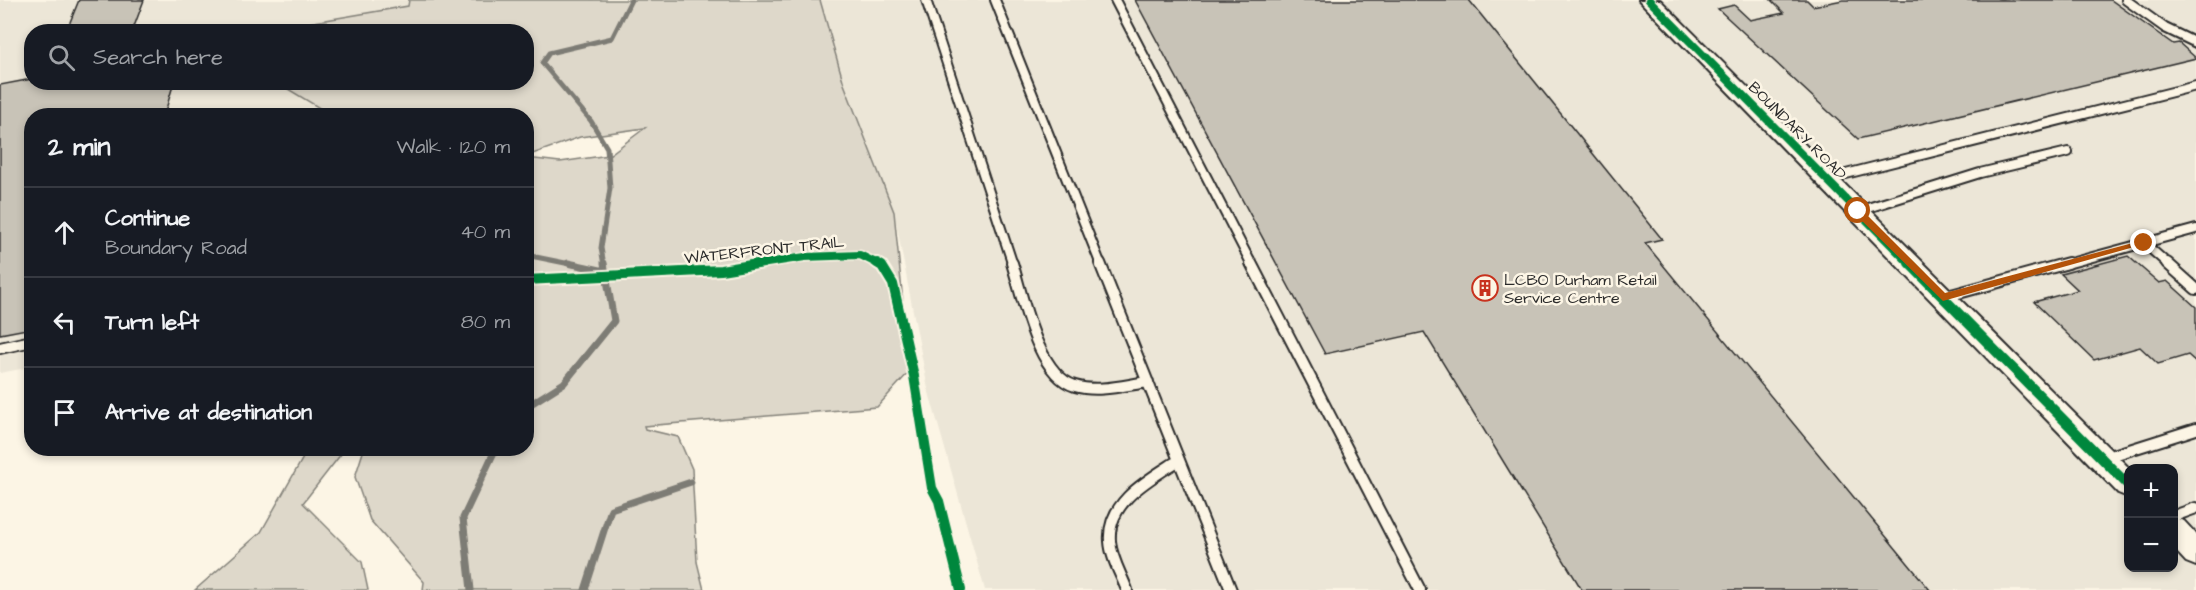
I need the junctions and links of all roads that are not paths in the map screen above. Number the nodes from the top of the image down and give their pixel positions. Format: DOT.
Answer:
graph roads {
  1 [pos="926,0"];
  2 [pos="995,0"];
  3 [pos="1115,0"];
  4 [pos="1649,0"];
  5 [pos="2126,0"];
  6 [pos="2196,43"];
  7 [pos="2196,86"];
  8 [pos="2068,152"];
  9 [pos="1826,178"];
  10 [pos="1858,211"];
  11 [pos="2196,229"];
  12 [pos="2144,243"];
  13 [pos="2196,289"];
  14 [pos="1943,297"];
  15 [pos="24,343"];
  16 [pos="0,348"];
  17 [pos="1148,382"];
  18 [pos="2196,429"];
  19 [pos="2102,459"];
  20 [pos="1179,460"];
  21 [pos="2124,481"];
  22 [pos="2196,508"];
  23 [pos="2178,515"];
  24 [pos="2178,534"];
  25 [pos="2196,553"];
  26 [pos="1127,590"];
  27 [pos="1231,590"];
  28 [pos="1420,590"];
  1 -- 17 [label="lane"];
  2 -- 17 [label="lane"];
  3 -- 28 [label="lane"];
  4 -- 9 [label="street, BOUNDARY ROAD"];
  5 -- 6 [label="lane"];
  7 -- 9 [label="lane"];
  8 -- 10 [label="lane"];
  9 -- 10 [label="street, BOUNDARY ROAD"];
  10 -- 14 [label="street, BOUNDARY ROAD"];
  11 -- 12 [label="lane"];
  12 -- 13 [label="lane"];
  12 -- 14 [label="lane"];
  14 -- 19 [label="street, BOUNDARY ROAD"];
  15 -- 16 [label="lane"];
  17 -- 20 [label="lane"];
  18 -- 19 [label="lane"];
  19 -- 21 [label="street, BOUNDARY ROAD"];
  20 -- 26 [label="lane"];
  20 -- 27 [label="lane"];
  22 -- 23 [label="lane"];
  24 -- 25 [label="street"];
}
